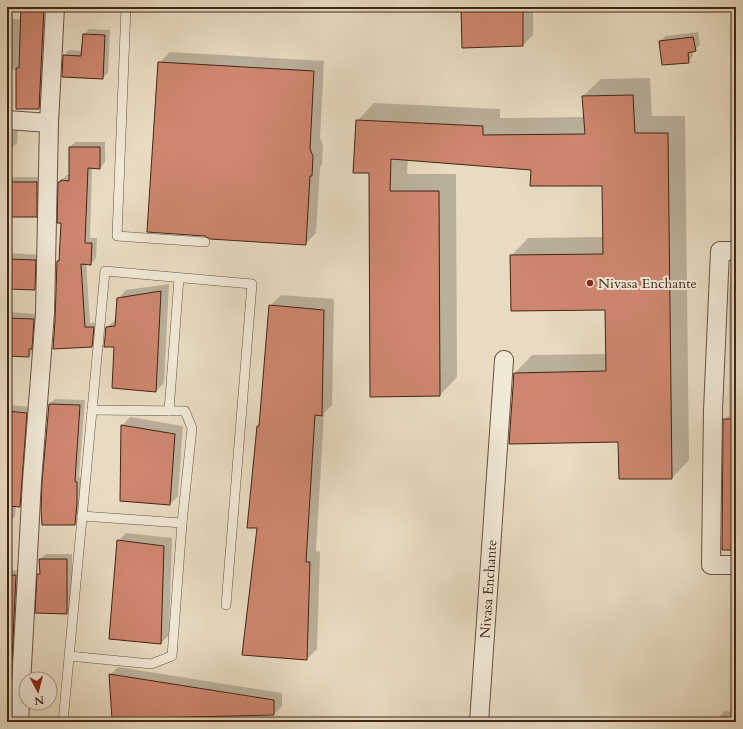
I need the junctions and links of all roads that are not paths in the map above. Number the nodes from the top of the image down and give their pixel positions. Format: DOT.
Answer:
graph roads {
  1 [pos="54,7"];
  2 [pos="126,7"];
  3 [pos="7,120"];
  4 [pos="50,123"];
  5 [pos="205,242"];
  6 [pos="736,251"];
  7 [pos="178,278"];
  8 [pos="504,360"];
  9 [pos="92,410"];
  10 [pos="169,411"];
  11 [pos="82,516"];
  12 [pos="182,523"];
  13 [pos="736,565"];
  14 [pos="226,605"];
  15 [pos="69,656"];
  16 [pos="19,722"];
  17 [pos="63,722"];
  18 [pos="479,722"];
  1 -- 4 [label="street"];
  2 -- 5 [label="lane"];
  3 -- 4 [label="street"];
  4 -- 16 [label="street"];
  6 -- 13 [label="street"];
  7 -- 9 [label="lane"];
  7 -- 10 [label="lane"];
  7 -- 14 [label="lane"];
  8 -- 18 [label="street, Nivasa Enchante"];
  9 -- 10 [label="lane"];
  9 -- 11 [label="lane"];
  10 -- 12 [label="lane"];
  11 -- 12 [label="lane"];
  11 -- 15 [label="lane"];
  12 -- 15 [label="lane"];
  15 -- 17 [label="lane"];
}
